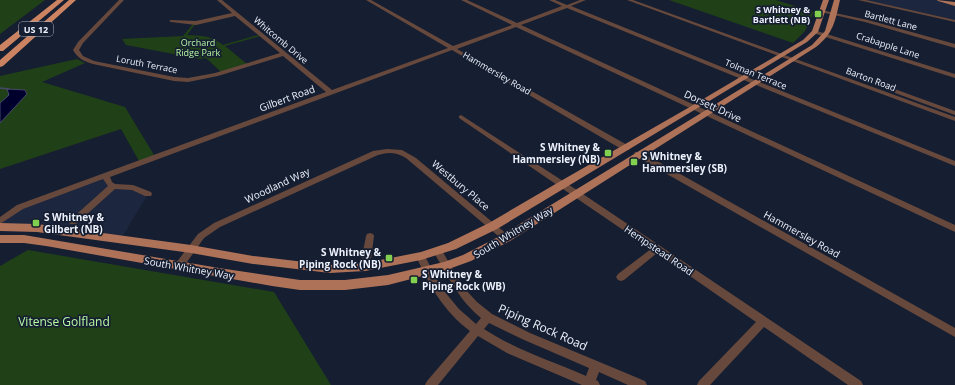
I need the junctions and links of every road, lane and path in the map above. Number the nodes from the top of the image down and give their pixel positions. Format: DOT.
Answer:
graph roads {
  1 [pos="61,0"];
  2 [pos="73,0"];
  3 [pos="122,0"];
  4 [pos="219,0"];
  5 [pos="368,0"];
  6 [pos="463,0"];
  7 [pos="551,0"];
  8 [pos="584,0"];
  9 [pos="629,0"];
  10 [pos="826,0"];
  11 [pos="837,0"];
  12 [pos="860,0"];
  13 [pos="940,0"];
  14 [pos="952,0"];
  15 [pos="955,2"];
  16 [pos="567,6"];
  17 [pos="823,11"];
  18 [pos="834,13"];
  19 [pos="236,14"];
  20 [pos="171,21"];
  21 [pos="955,21"];
  22 [pos="516,25"];
  23 [pos="815,32"];
  24 [pos="827,35"];
  25 [pos="955,46"];
  26 [pos="453,48"];
  27 [pos="0,49"];
  28 [pos="284,54"];
  29 [pos="782,55"];
  30 [pos="0,58"];
  31 [pos="794,58"];
  32 [pos="0,64"];
  33 [pos="955,76"];
  34 [pos="743,78"];
  35 [pos="754,83"];
  36 [pos="331,93"];
  37 [pos="694,108"];
  38 [pos="955,112"];
  39 [pos="705,114"];
  40 [pos="461,117"];
  41 [pos="675,119"];
  42 [pos="955,119"];
  43 [pos="626,148"];
  44 [pos="400,152"];
  45 [pos="638,154"];
  46 [pos="955,164"];
  47 [pos="106,176"];
  48 [pos="562,184"];
  49 [pos="113,186"];
  50 [pos="148,194"];
  51 [pos="577,194"];
  52 [pos="0,220"];
  53 [pos="72,222"];
  54 [pos="494,226"];
  55 [pos="0,228"];
  56 [pos="955,229"];
  57 [pos="370,236"];
  58 [pos="506,238"];
  59 [pos="0,239"];
  60 [pos="191,249"];
  61 [pos="657,249"];
  62 [pos="438,251"];
  63 [pos="421,256"];
  64 [pos="179,266"];
  65 [pos="446,266"];
  66 [pos="365,267"];
  67 [pos="428,271"];
  68 [pos="622,277"];
  69 [pos="488,317"];
  70 [pos="763,321"];
  71 [pos="476,331"];
  72 [pos="955,333"];
  73 [pos="596,365"];
  74 [pos="590,384"];
  75 [pos="431,385"];
  76 [pos="642,385"];
  77 [pos="702,385"];
  78 [pos="857,385"];
  1 -- 27 [label="highway, US 12"];
  2 -- 30 [label="highway, US 12"];
  2 -- 32 [label="highway"];
  3 -- 28 [label="street, Loruth Terrace"];
  4 -- 19 [label="street, Whitcomb Drive"];
  5 -- 26 [label="street, Hammersley Road"];
  6 -- 22 [label="street, Dorsett Drive"];
  7 -- 16 [label="street, Tolman Terrace"];
  8 -- 16 [label="street, Gilbert Road"];
  9 -- 29 [label="street, Barton Road"];
  10 -- 17 [label="main road"];
  11 -- 18 [label="main road"];
  12 -- 21 [label="street"];
  13 -- 15 [label="main road"];
  14 -- 15 [label="main road"];
  16 -- 22 [label="street, Gilbert Road"];
  16 -- 34 [label="street, Tolman Terrace"];
  17 -- 18 [label="street, Bartlett Lane"];
  17 -- 23 [label="main road"];
  18 -- 24 [label="main road"];
  18 -- 25 [label="street, Bartlett Lane"];
  19 -- 20 [label="street"];
  19 -- 28 [label="street, Whitcomb Drive"];
  22 -- 26 [label="street, Gilbert Road"];
  22 -- 37 [label="street, Dorsett Drive"];
  23 -- 24 [label="street, Crabapple Lane"];
  23 -- 29 [label="main road, South Whitney Way"];
  24 -- 31 [label="main road, South Whitney Way"];
  24 -- 33 [label="street, Crabapple Lane"];
  26 -- 36 [label="street, Gilbert Road"];
  26 -- 43 [label="street, Hammersley Road"];
  28 -- 36 [label="street, Whitcomb Drive"];
  29 -- 31 [label="street, Barton Road"];
  29 -- 34 [label="main road, South Whitney Way"];
  31 -- 35 [label="main road, South Whitney Way"];
  31 -- 38 [label="street, Barton Road"];
  31 -- 42 [label="street, Barton Road"];
  34 -- 35 [label="street, Tolman Terrace"];
  34 -- 37 [label="main road, South Whitney Way"];
  35 -- 39 [label="main road, South Whitney Way"];
  35 -- 46 [label="street, Tolman Terrace"];
  36 -- 47 [label="street, Gilbert Road"];
  37 -- 39 [label="street, Dorsett Drive"];
  37 -- 41 [label="main road, South Whitney Way"];
  39 -- 45 [label="main road, South Whitney Way"];
  39 -- 56 [label="street, Dorsett Drive"];
  40 -- 48 [label="street, Hempstead Road"];
  41 -- 43 [label="main road, South Whitney Way"];
  41 -- 45 [label="main road"];
  43 -- 48 [label="main road, South Whitney Way"];
  44 -- 54 [label="street, Westbury Place"];
  44 -- 60 [label="street, Woodland Way"];
  45 -- 51 [label="main road, South Whitney Way"];
  45 -- 72 [label="street, Hammersley Road"];
  47 -- 49 [label="street"];
  47 -- 52 [label="street, Gilbert Road"];
  48 -- 51 [label="street, Hempstead Road"];
  48 -- 54 [label="main road, South Whitney Way"];
  49 -- 50 [label="street"];
  49 -- 53 [label="street"];
  51 -- 58 [label="main road, South Whitney Way"];
  51 -- 61 [label="street, Hempstead Road"];
  54 -- 58 [label="street, Westbury Place"];
  54 -- 62 [label="main road, South Whitney Way"];
  55 -- 60 [label="main road, South Whitney Way"];
  57 -- 66 [label="street"];
  58 -- 65 [label="main road, South Whitney Way"];
  59 -- 64 [label="main road, South Whitney Way"];
  60 -- 64 [label="street, Woodland Way"];
  60 -- 66 [label="main road, South Whitney Way"];
  61 -- 68 [label="street"];
  61 -- 70 [label="street, Hempstead Road"];
  62 -- 63 [label="main road, South Whitney Way"];
  62 -- 65 [label="street, Piping Rock Road"];
  63 -- 66 [label="main road, South Whitney Way"];
  63 -- 67 [label="street"];
  64 -- 67 [label="main road, South Whitney Way"];
  65 -- 67 [label="main road, South Whitney Way"];
  65 -- 69 [label="street, Piping Rock Road"];
  67 -- 71 [label="street"];
  69 -- 71 [label="street"];
  69 -- 73 [label="street, Piping Rock Road"];
  70 -- 77 [label="street"];
  70 -- 78 [label="street, Hempstead Road"];
  71 -- 74 [label="street"];
  71 -- 75 [label="street"];
  73 -- 74 [label="street"];
  73 -- 76 [label="street, Piping Rock Road"];
}
